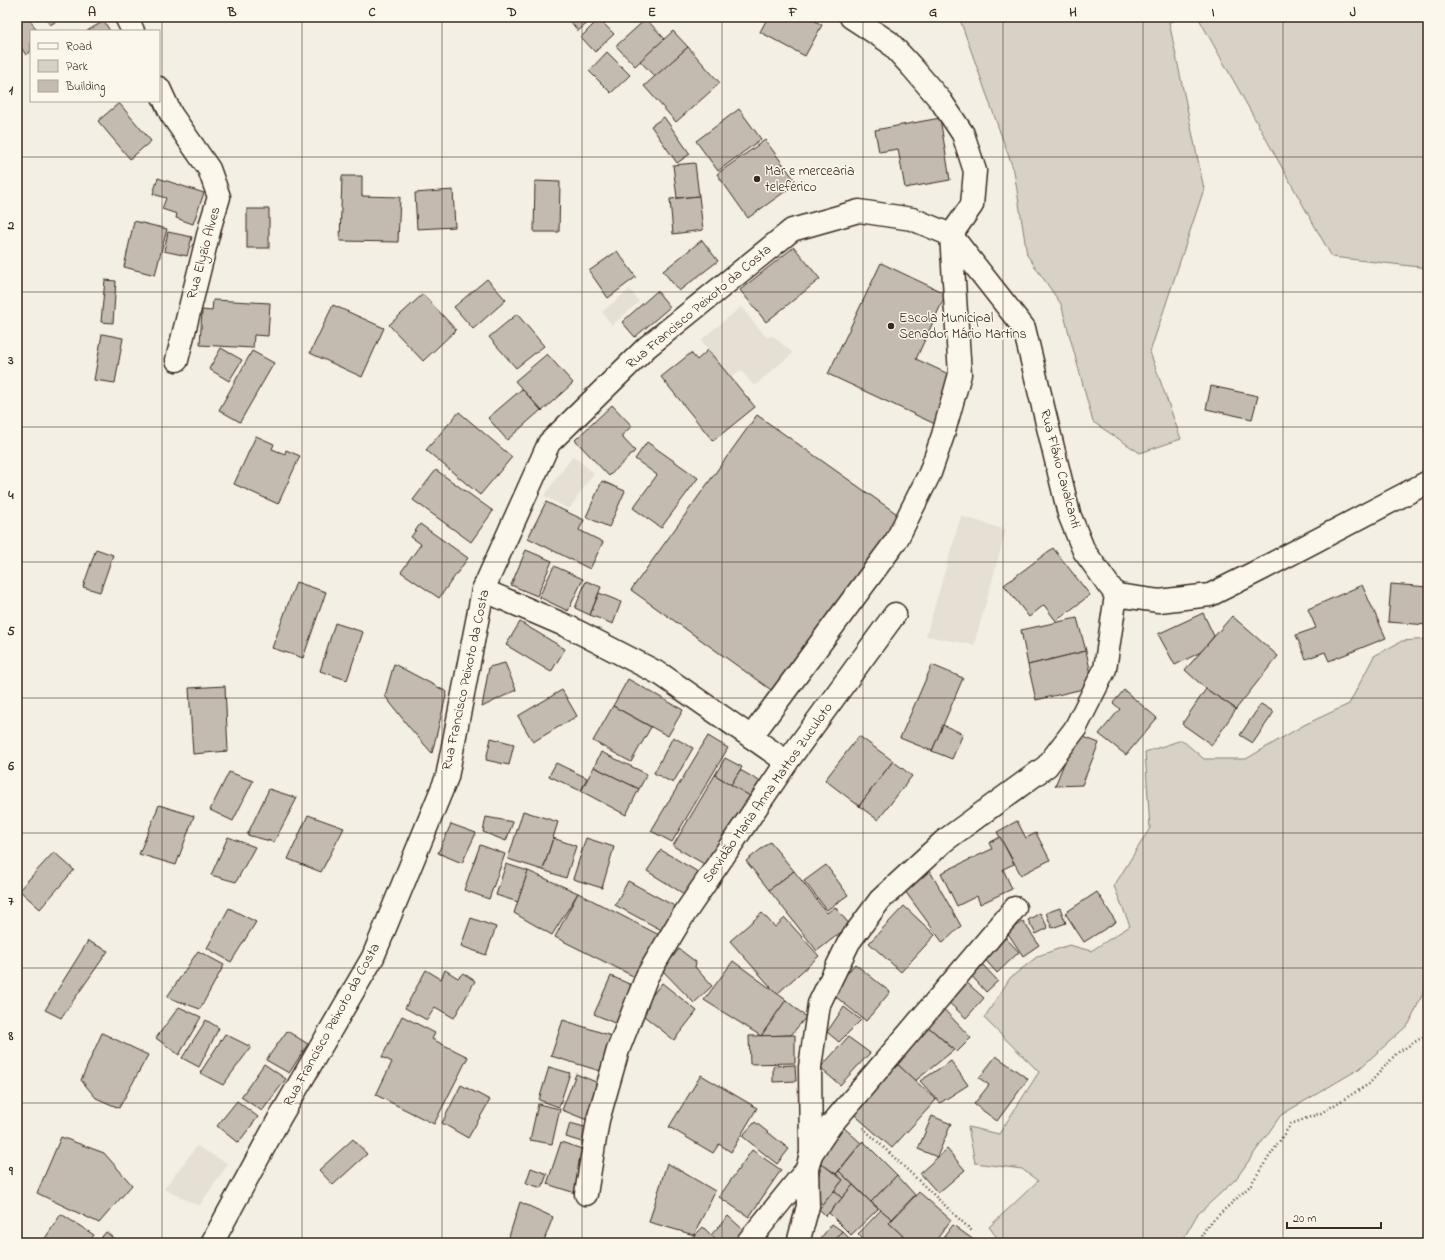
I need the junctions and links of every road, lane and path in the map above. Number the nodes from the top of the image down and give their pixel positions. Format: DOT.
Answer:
graph roads {
  1 [pos="126,17"];
  2 [pos="851,17"];
  3 [pos="132,30"];
  4 [pos="160,90"];
  5 [pos="950,235"];
  6 [pos="177,360"];
  7 [pos="1428,482"];
  8 [pos="483,590"];
  9 [pos="1116,594"];
  10 [pos="895,614"];
  11 [pos="751,737"];
  12 [pos="787,762"];
  13 [pos="1015,908"];
  14 [pos="1428,1028"];
  15 [pos="844,1110"];
  16 [pos="809,1162"];
  17 [pos="586,1194"];
  18 [pos="973,1232"];
  19 [pos="212,1243"];
  20 [pos="747,1243"];
  21 [pos="798,1243"];
  22 [pos="1197,1243"];
  1 -- 3 [label="street"];
  2 -- 5 [label="street"];
  4 -- 6 [label="street, Rua Elyzio Alves"];
  5 -- 8 [label="street, Rua Francisco Peixoto da Costa"];
  5 -- 9 [label="street, Rua Flávio Cavalcanti"];
  5 -- 11 [label="street"];
  7 -- 9 [label="street"];
  8 -- 11 [label="street"];
  8 -- 19 [label="street, Rua Francisco Peixoto da Costa"];
  9 -- 16 [label="street"];
  10 -- 12 [label="street, Servidão Maria Anna Mattos Zuculoto"];
  11 -- 12 [label="street"];
  12 -- 17 [label="street, Servidão Maria Anna Mattos Zuculoto"];
  13 -- 15 [label="street"];
  14 -- 22 [label="path"];
  15 -- 16 [label="street"];
  15 -- 18 [label="path"];
  16 -- 20 [label="street"];
  16 -- 21 [label="street"];
}
